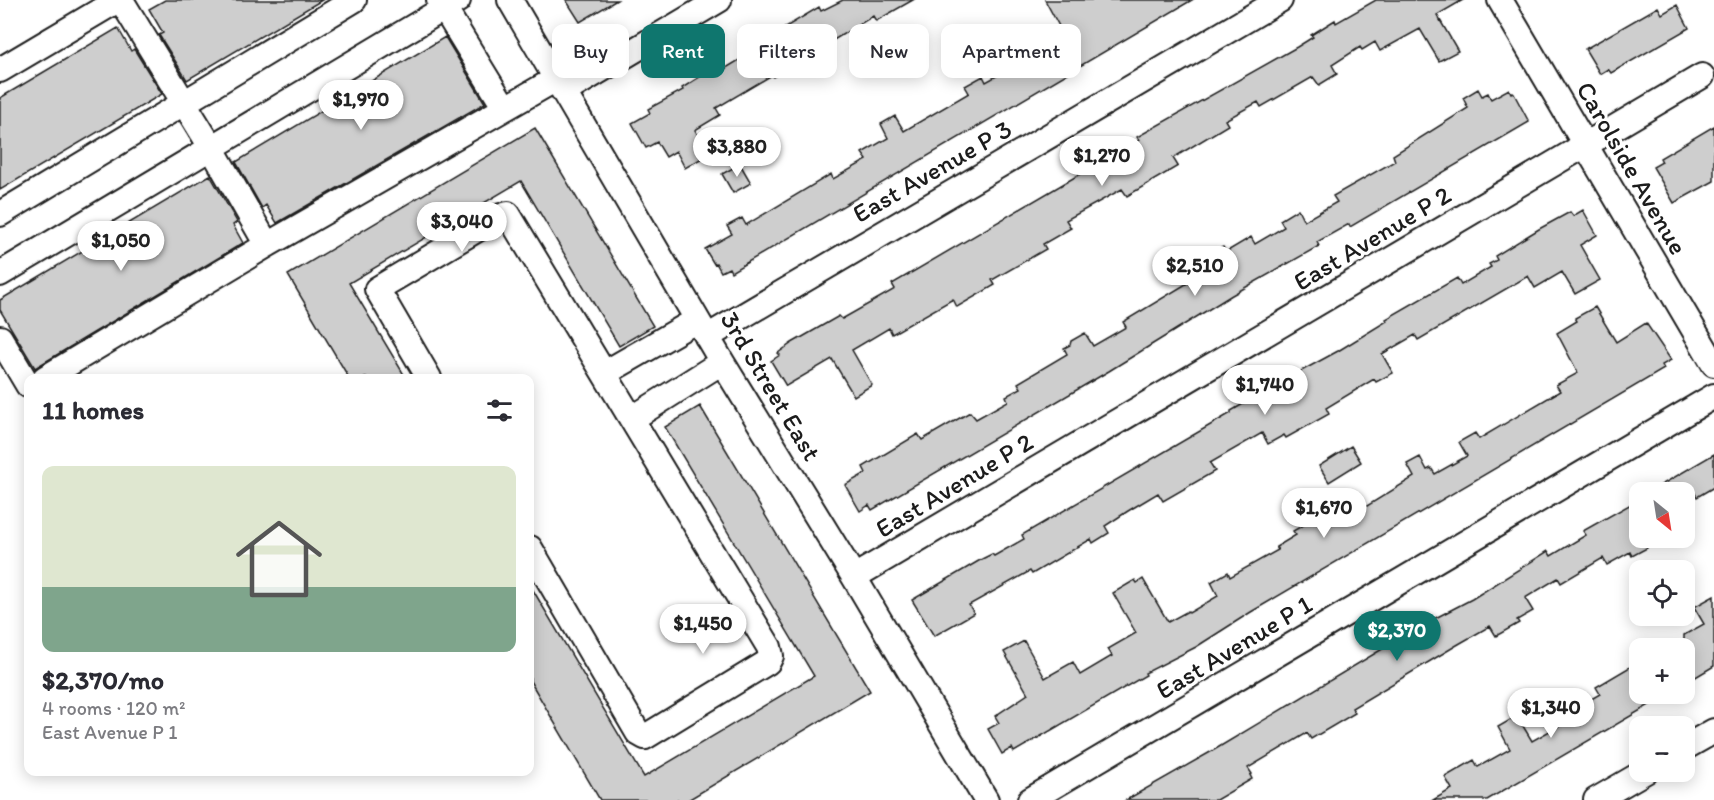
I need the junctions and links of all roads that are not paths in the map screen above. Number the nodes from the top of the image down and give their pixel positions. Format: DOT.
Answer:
graph roads {
  1 [pos="119,0"];
  2 [pos="354,0"];
  3 [pos="510,0"];
  4 [pos="719,0"];
  5 [pos="1280,0"];
  6 [pos="1500,0"];
  7 [pos="447,3"];
  8 [pos="0,70"];
  9 [pos="1702,76"];
  10 [pos="560,85"];
  11 [pos="184,103"];
  12 [pos="505,108"];
  13 [pos="1585,145"];
  14 [pos="211,147"];
  15 [pos="0,214"];
  16 [pos="267,245"];
  17 [pos="0,274"];
  18 [pos="702,328"];
  19 [pos="0,338"];
  20 [pos="722,362"];
  21 [pos="1714,364"];
  22 [pos="604,373"];
  23 [pos="52,374"];
  24 [pos="427,374"];
  25 [pos="24,378"];
  26 [pos="1714,396"];
  27 [pos="633,418"];
  28 [pos="534,555"];
  29 [pos="854,578"];
  30 [pos="1714,731"];
  31 [pos="1695,742"];
  32 [pos="1629,781"];
  33 [pos="986,800"];
  34 [pos="1030,800"];
  35 [pos="1596,800"];
  1 -- 8 [label="street"];
  1 -- 11 [label="street"];
  2 -- 11 [label="street"];
  3 -- 10 [label="street, 3rd Street East"];
  4 -- 10 [label="street"];
  5 -- 18 [label="street, East Avenue P 3"];
  6 -- 13 [label="street, Carolside Avenue"];
  7 -- 12 [label="street"];
  7 -- 14 [label="street"];
  9 -- 13 [label="street, East Avenue P 2"];
  10 -- 12 [label="street"];
  10 -- 18 [label="street, 3rd Street East"];
  11 -- 14 [label="street"];
  11 -- 15 [label="street"];
  12 -- 16 [label="street"];
  13 -- 21 [label="street, Carolside Avenue"];
  13 -- 29 [label="street, East Avenue P 2"];
  14 -- 16 [label="street"];
  14 -- 17 [label="street"];
  16 -- 23 [label="street"];
  18 -- 20 [label="street, 3rd Street East"];
  18 -- 22 [label="street, East Avenue P 3"];
  19 -- 25 [label="street"];
  20 -- 27 [label="street"];
  20 -- 29 [label="street, 3rd Street East"];
  22 -- 24 [label="street"];
  22 -- 27 [label="street"];
  26 -- 34 [label="street, East Avenue P 1"];
  27 -- 28 [label="street"];
  29 -- 33 [label="street, 3rd Street East"];
  30 -- 31 [label="street"];
  32 -- 35 [label="street"];
}
